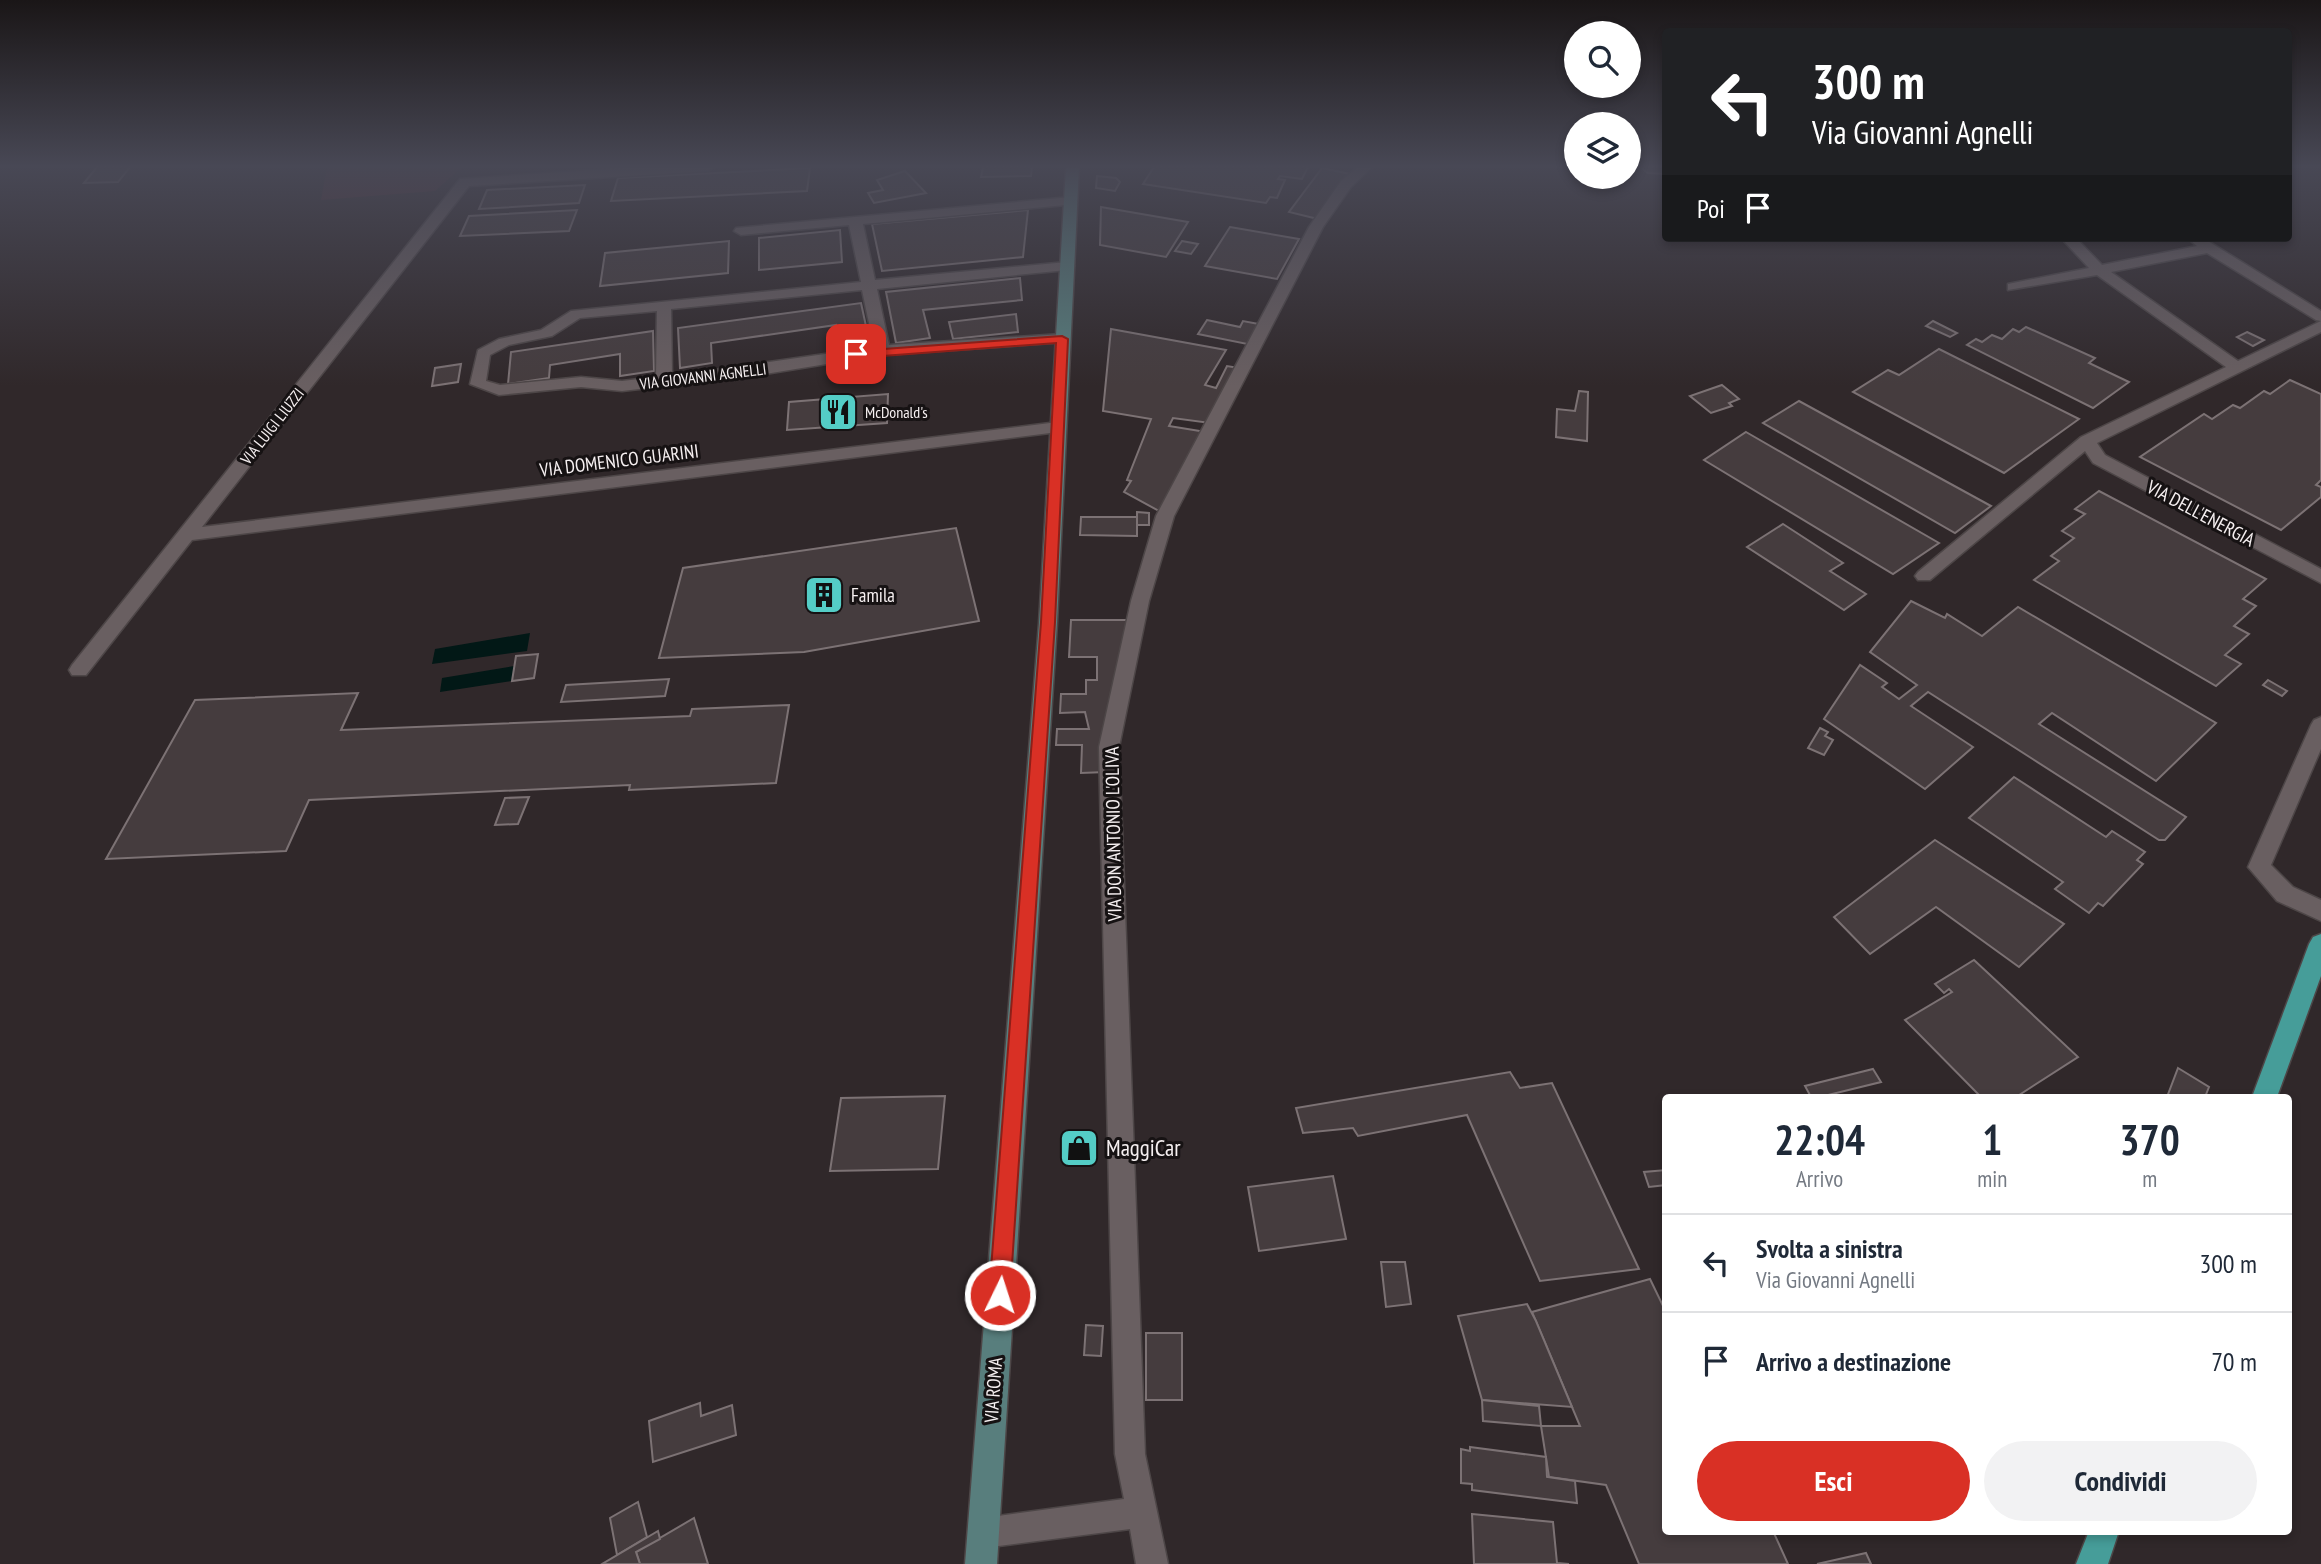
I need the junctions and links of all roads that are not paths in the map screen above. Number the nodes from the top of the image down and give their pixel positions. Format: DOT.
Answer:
graph roads {
  1 [pos="419,240"];
  2 [pos="859,240"];
  3 [pos="1069,240"];
  4 [pos="1311,240"];
  5 [pos="2072,242"];
  6 [pos="2200,242"];
  7 [pos="2209,248"];
  8 [pos="1067,266"];
  9 [pos="2098,269"];
  10 [pos="868,285"];
  11 [pos="2013,287"];
  12 [pos="664,305"];
  13 [pos="2321,317"];
  14 [pos="2321,326"];
  15 [pos="1062,339"];
  16 [pos="882,350"];
  17 [pos="2237,367"];
  18 [pos="664,382"];
  19 [pos="1058,427"];
  20 [pos="2087,441"];
  21 [pos="185,535"];
  22 [pos="1924,576"];
  23 [pos="2321,577"];
  24 [pos="79,670"];
  25 [pos="2321,725"];
  26 [pos="2321,911"];
  27 [pos="2321,944"];
  28 [pos="2265,1094"];
  29 [pos="1142,1512"];
  30 [pos="983,1533"];
  31 [pos="2103,1535"];
  32 [pos="981,1564"];
  33 [pos="1152,1564"];
  34 [pos="2092,1564"];
  1 -- 21 [label="street, VIA LUIGI LIUZZI"];
  2 -- 10 [label="street"];
  3 -- 8 [label="street, VIA ROMA"];
  4 -- 29 [label="street, VIA DON ANTONIO L'OLIVA"];
  5 -- 9 [label="street"];
  6 -- 7 [label="street"];
  7 -- 9 [label="street"];
  7 -- 13 [label="street"];
  8 -- 10 [label="street"];
  8 -- 15 [label="street, VIA ROMA"];
  9 -- 11 [label="street"];
  9 -- 17 [label="street"];
  10 -- 12 [label="street"];
  10 -- 16 [label="street"];
  12 -- 18 [label="street"];
  12 -- 18 [label="street, VIA GIOVANNI AGNELLI"];
  14 -- 17 [label="street"];
  15 -- 16 [label="street, VIA GIOVANNI AGNELLI"];
  15 -- 19 [label="street, VIA ROMA"];
  16 -- 18 [label="street, VIA GIOVANNI AGNELLI"];
  17 -- 20 [label="street"];
  19 -- 21 [label="street, VIA DOMENICO GUARINI"];
  19 -- 30 [label="street, VIA ROMA"];
  20 -- 22 [label="street"];
  20 -- 23 [label="street, VIA DELL'ENERGIA"];
  21 -- 24 [label="street, VIA LUIGI LIUZZI"];
  25 -- 26 [label="street"];
  27 -- 28 [label="main road"];
  29 -- 30 [label="street"];
  29 -- 33 [label="street, VIA DON ANTONIO L'OLIVA"];
  30 -- 32 [label="street, VIA ROMA"];
  31 -- 34 [label="main road"];
}
